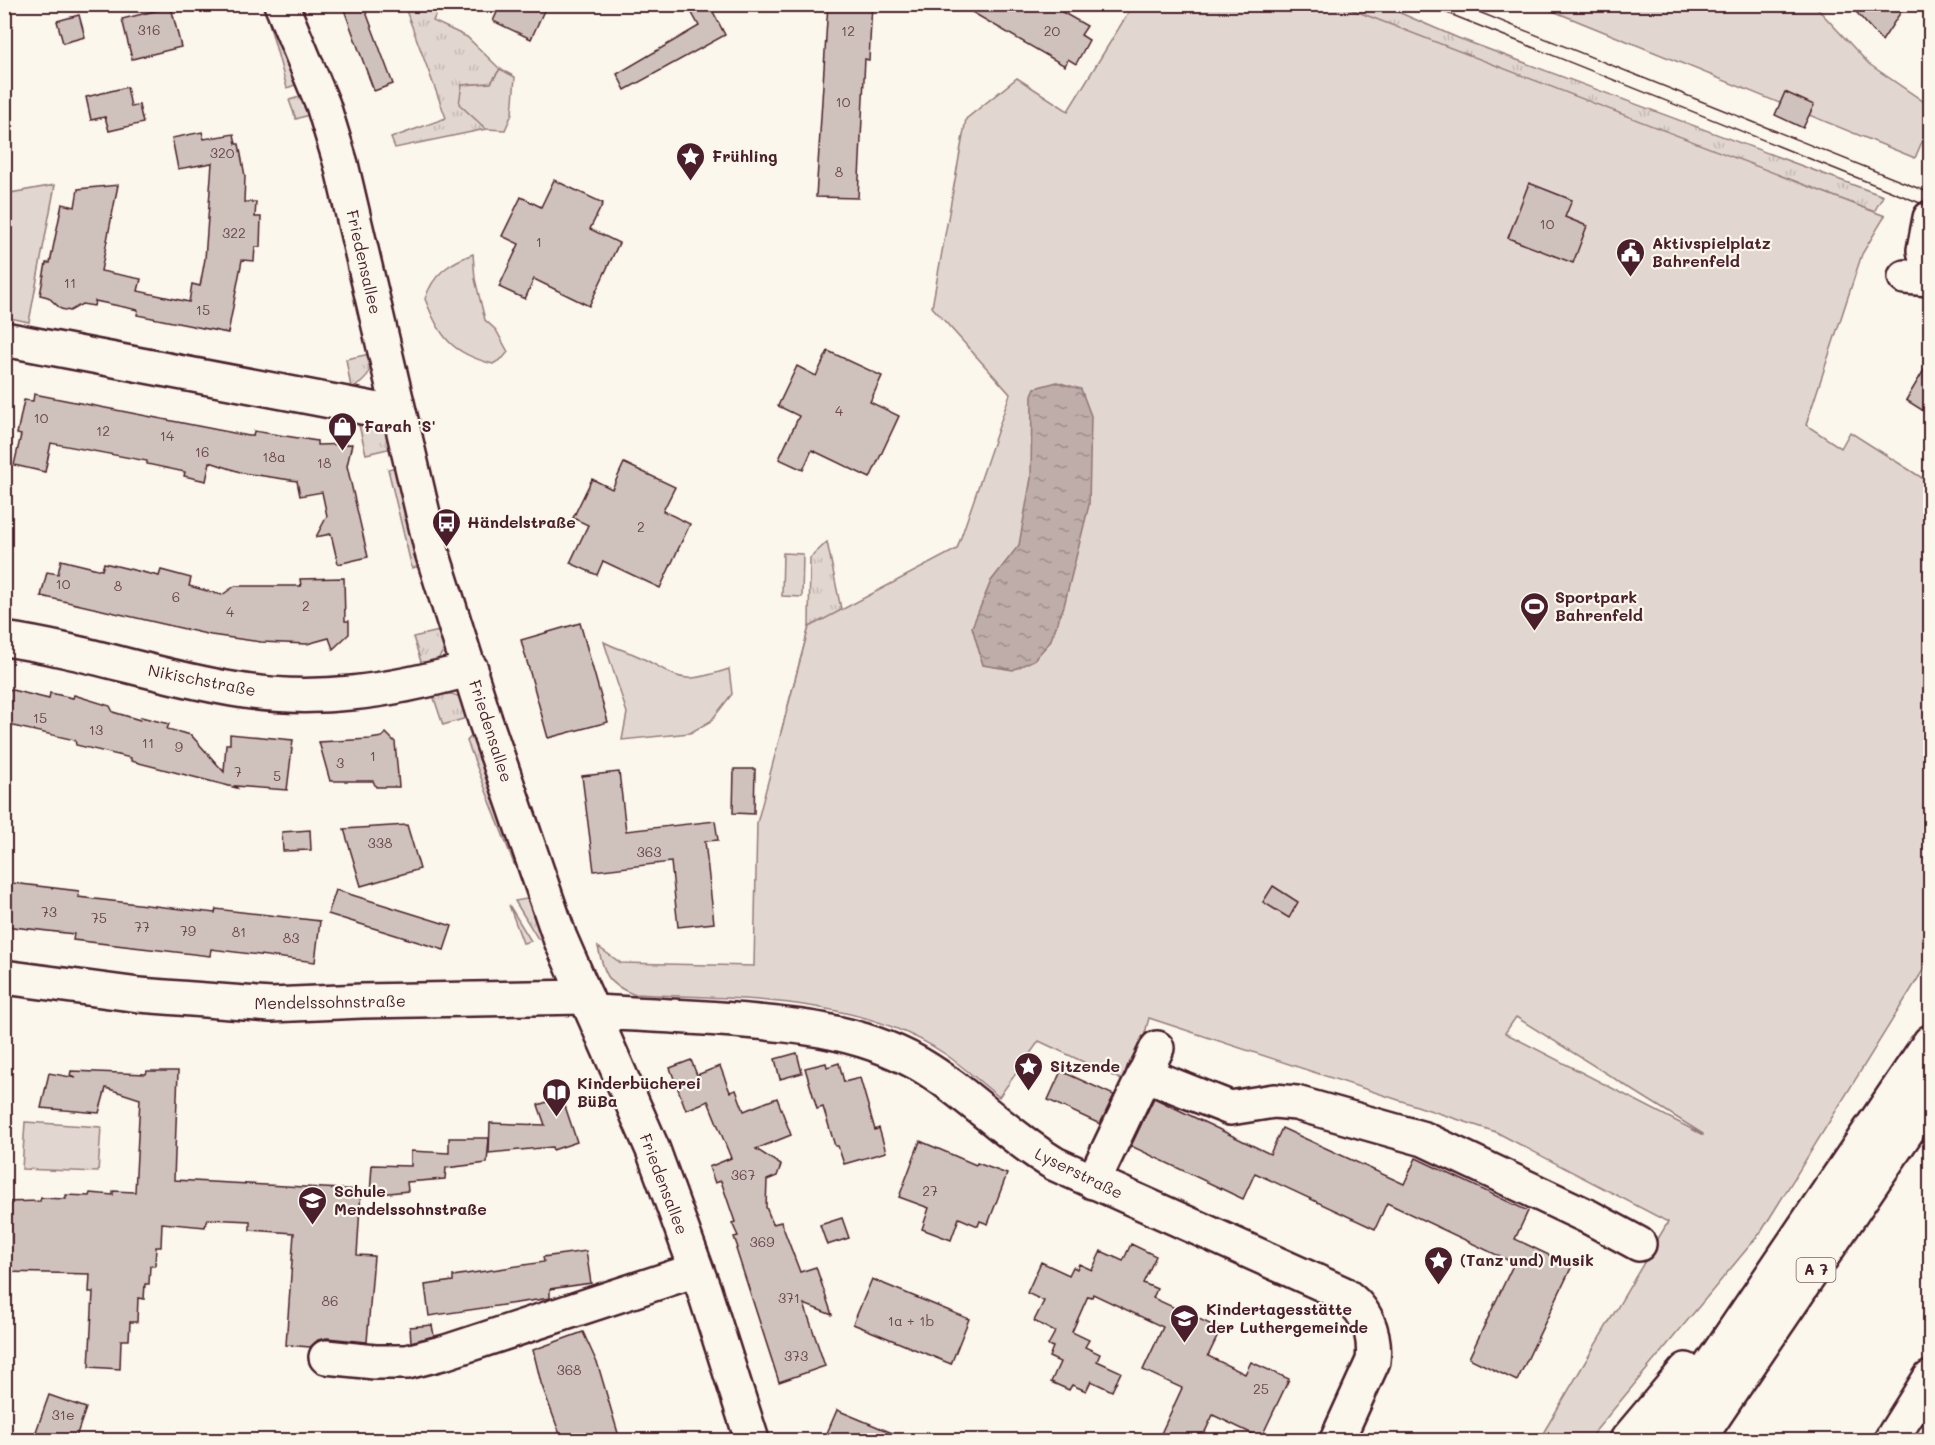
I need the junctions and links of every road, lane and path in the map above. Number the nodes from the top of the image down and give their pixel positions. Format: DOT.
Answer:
graph roads {
  1 [pos="281,4"];
  2 [pos="1930,218"];
  3 [pos="1922,279"];
  4 [pos="4,339"];
  5 [pos="399,414"];
  6 [pos="4,639"];
  7 [pos="471,669"];
  8 [pos="4,977"];
  9 [pos="589,1005"];
  10 [pos="1930,1042"];
  11 [pos="1930,1097"];
  12 [pos="1093,1182"];
  13 [pos="1801,1237"];
  14 [pos="1639,1244"];
  15 [pos="696,1270"];
  16 [pos="326,1357"];
  17 [pos="1930,1378"];
  18 [pos="753,1440"];
  19 [pos="1337,1440"];
  20 [pos="1627,1440"];
  21 [pos="1660,1440"];
  22 [pos="1698,1440"];
  23 [pos="1891,1440"];
  1 -- 5 [label="main road, Friedensallee"];
  2 -- 3 [label="main road"];
  4 -- 5 [label="main road"];
  5 -- 7 [label="main road, Friedensallee"];
  6 -- 7 [label="main road, Nikischstraße"];
  7 -- 9 [label="main road, Friedensallee"];
  8 -- 9 [label="main road, Mendelssohnstraße"];
  9 -- 12 [label="main road, Lyserstraße"];
  9 -- 15 [label="main road, Friedensallee"];
  10 -- 13 [label="main road, A 7"];
  11 -- 22 [label="main road, A 7"];
  12 -- 14 [label="main road"];
  12 -- 19 [label="main road, Lyserstraße"];
  13 -- 20 [label="main road"];
  13 -- 21 [label="main road, A 7"];
  15 -- 16 [label="main road"];
  15 -- 18 [label="main road, Friedensallee"];
  17 -- 23 [label="main road"];
}
